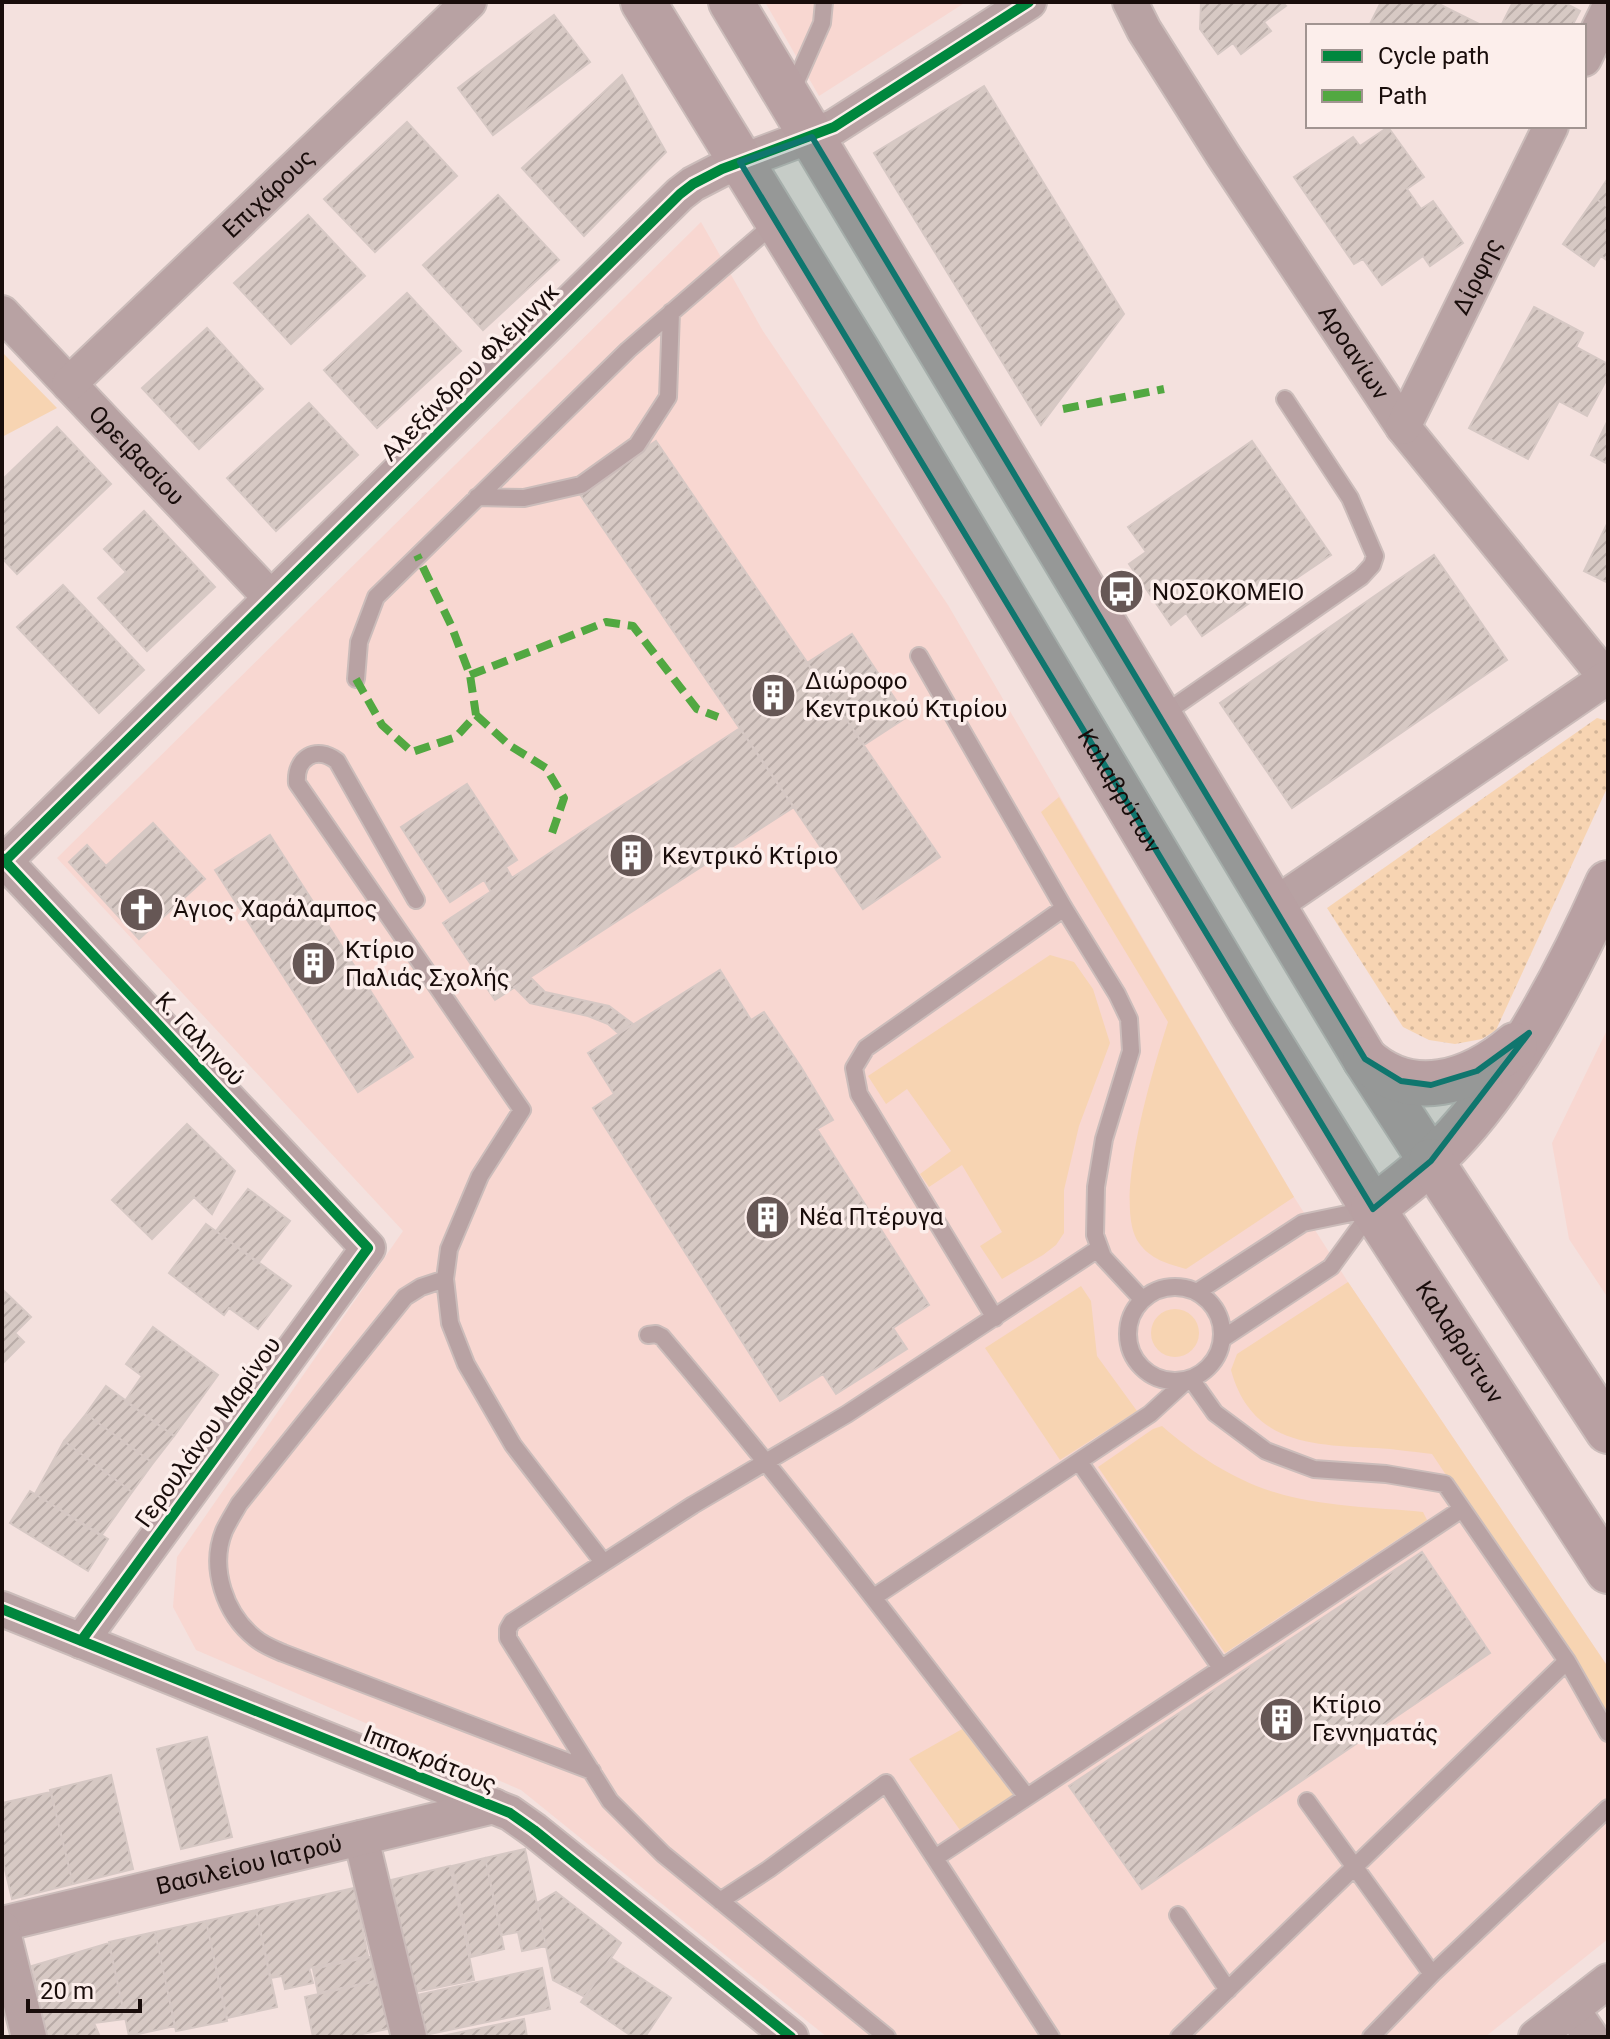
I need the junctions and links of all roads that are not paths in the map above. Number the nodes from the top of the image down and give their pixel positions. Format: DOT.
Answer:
graph roads {
  1 [pos="469,2"];
  2 [pos="643,2"];
  3 [pos="731,2"];
  4 [pos="824,2"];
  5 [pos="1029,2"];
  6 [pos="1130,2"];
  7 [pos="1608,10"];
  8 [pos="1586,55"];
  9 [pos="789,98"];
  10 [pos="1550,128"];
  11 [pos="812,137"];
  12 [pos="740,162"];
  13 [pos="777,221"];
  14 [pos="671,312"];
  15 [pos="2,313"];
  16 [pos="69,384"];
  17 [pos="1285,399"];
  18 [pos="1403,427"];
  19 [pos="477,497"];
  20 [pos="270,597"];
  21 [pos="919,656"];
  22 [pos="356,679"];
  23 [pos="1607,679"];
  24 [pos="1159,717"];
  25 [pos="4,860"];
  26 [pos="1608,883"];
  27 [pos="416,900"];
  28 [pos="1273,906"];
  29 [pos="1064,908"];
  30 [pos="1599,929"];
  31 [pos="1529,1033"];
  32 [pos="1365,1059"];
  33 [pos="1431,1161"];
  34 [pos="1373,1209"];
  35 [pos="368,1248"];
  36 [pos="1098,1249"];
  37 [pos="445,1279"];
  38 [pos="1197,1292"];
  39 [pos="1142,1299"];
  40 [pos="995,1318"];
  41 [pos="648,1335"];
  42 [pos="1222,1339"];
  43 [pos="1188,1380"];
  44 [pos="1608,1431"];
  45 [pos="764,1462"];
  46 [pos="1080,1463"];
  47 [pos="1462,1509"];
  48 [pos="603,1562"];
  49 [pos="1608,1571"];
  50 [pos="874,1597"];
  51 [pos="2,1609"];
  52 [pos="81,1641"];
  53 [pos="1567,1661"];
  54 [pos="1221,1668"];
  55 [pos="1608,1733"];
  56 [pos="592,1771"];
  57 [pos="1027,1797"];
  58 [pos="1307,1801"];
  59 [pos="494,1806"];
  60 [pos="1608,1808"];
  61 [pos="361,1838"];
  62 [pos="935,1858"];
  63 [pos="1354,1866"];
  64 [pos="720,1901"];
  65 [pos="1178,1915"];
  66 [pos="2,1926"];
  67 [pos="1432,1974"];
  68 [pos="1608,1981"];
  69 [pos="1228,1990"];
  70 [pos="1572,2009"];
  71 [pos="781,2034"];
  72 [pos="29,2037"];
  73 [pos="409,2037"];
  74 [pos="887,2037"];
  75 [pos="1051,2037"];
  76 [pos="1179,2037"];
  77 [pos="1371,2037"];
  78 [pos="1536,2037"];
  79 [pos="1591,2037"];
  1 -- 16 [label="street, Επιχάρους"];
  2 -- 12 [label="main road, Καλαβρύτων"];
  3 -- 9 [label="main road"];
  4 -- 9 [label="lane"];
  5 -- 11 [label="street, Αλεξάνδρου Φλέμινγκ"];
  6 -- 18 [label="street, Αροανίων"];
  7 -- 8 [label="street"];
  9 -- 11 [label="main road"];
  10 -- 18 [label="street, Δίρφης"];
  11 -- 12 [label="street, Αλεξάνδρου Φλέμινγκ"];
  11 -- 24 [label="main road"];
  12 -- 13 [label="main road, Καλαβρύτων"];
  12 -- 20 [label="street, Αλεξάνδρου Φλέμινγκ"];
  13 -- 14 [label="lane"];
  13 -- 34 [label="main road, Καλαβρύτων"];
  14 -- 19 [label="lane"];
  14 -- 19 [label="lane"];
  15 -- 16 [label="street, Ορειβασίου"];
  16 -- 20 [label="street, Ορειβασίου"];
  17 -- 24 [label="lane"];
  18 -- 23 [label="street, Αροανίων"];
  19 -- 22 [label="lane"];
  20 -- 25 [label="street, Αλεξάνδρου Φλέμινγκ"];
  21 -- 29 [label="lane"];
  23 -- 28 [label="street"];
  24 -- 28 [label="main road"];
  25 -- 35 [label="street, Κ. Γαληνού"];
  26 -- 30 [label="main road"];
  27 -- 37 [label="lane"];
  28 -- 32 [label="main road"];
  29 -- 36 [label="lane"];
  29 -- 40 [label="lane"];
  30 -- 31 [label="main road"];
  31 -- 32 [label="main road"];
  31 -- 33 [label="main road"];
  32 -- 33 [label="main road"];
  33 -- 34 [label="main road"];
  33 -- 44 [label="main road"];
  34 -- 38 [label="lane"];
  34 -- 42 [label="lane"];
  34 -- 49 [label="main road, Καλαβρύτων"];
  35 -- 52 [label="street, Γερουλάνου Μαρίνου"];
  36 -- 39 [label="lane"];
  36 -- 40 [label="lane"];
  37 -- 48 [label="lane"];
  37 -- 56 [label="lane"];
  38 -- 39 [label="lane"];
  38 -- 42 [label="lane"];
  39 -- 43 [label="lane"];
  40 -- 45 [label="lane"];
  41 -- 45 [label="lane"];
  42 -- 43 [label="lane"];
  43 -- 46 [label="lane"];
  43 -- 47 [label="lane"];
  45 -- 48 [label="lane"];
  45 -- 50 [label="lane"];
  46 -- 50 [label="lane"];
  46 -- 54 [label="lane"];
  47 -- 53 [label="lane"];
  47 -- 54 [label="lane"];
  48 -- 56 [label="lane"];
  50 -- 57 [label="lane"];
  51 -- 52 [label="street, Ιπποκράτους"];
  52 -- 59 [label="street, Ιπποκράτους"];
  53 -- 55 [label="lane"];
  53 -- 63 [label="lane"];
  54 -- 57 [label="lane"];
  56 -- 64 [label="lane"];
  57 -- 62 [label="lane"];
  58 -- 63 [label="lane"];
  59 -- 61 [label="street, Βασιλείου Ιατρού"];
  59 -- 71 [label="street, Ιπποκράτους"];
  60 -- 67 [label="lane"];
  61 -- 66 [label="street, Βασιλείου Ιατρού"];
  61 -- 73 [label="street"];
  62 -- 64 [label="lane"];
  62 -- 75 [label="lane"];
  63 -- 67 [label="lane"];
  63 -- 69 [label="lane"];
  64 -- 74 [label="lane"];
  65 -- 69 [label="lane"];
  66 -- 72 [label="street"];
  67 -- 77 [label="lane"];
  68 -- 70 [label="street"];
  69 -- 76 [label="lane"];
  70 -- 78 [label="street"];
  70 -- 79 [label="street"];
}
